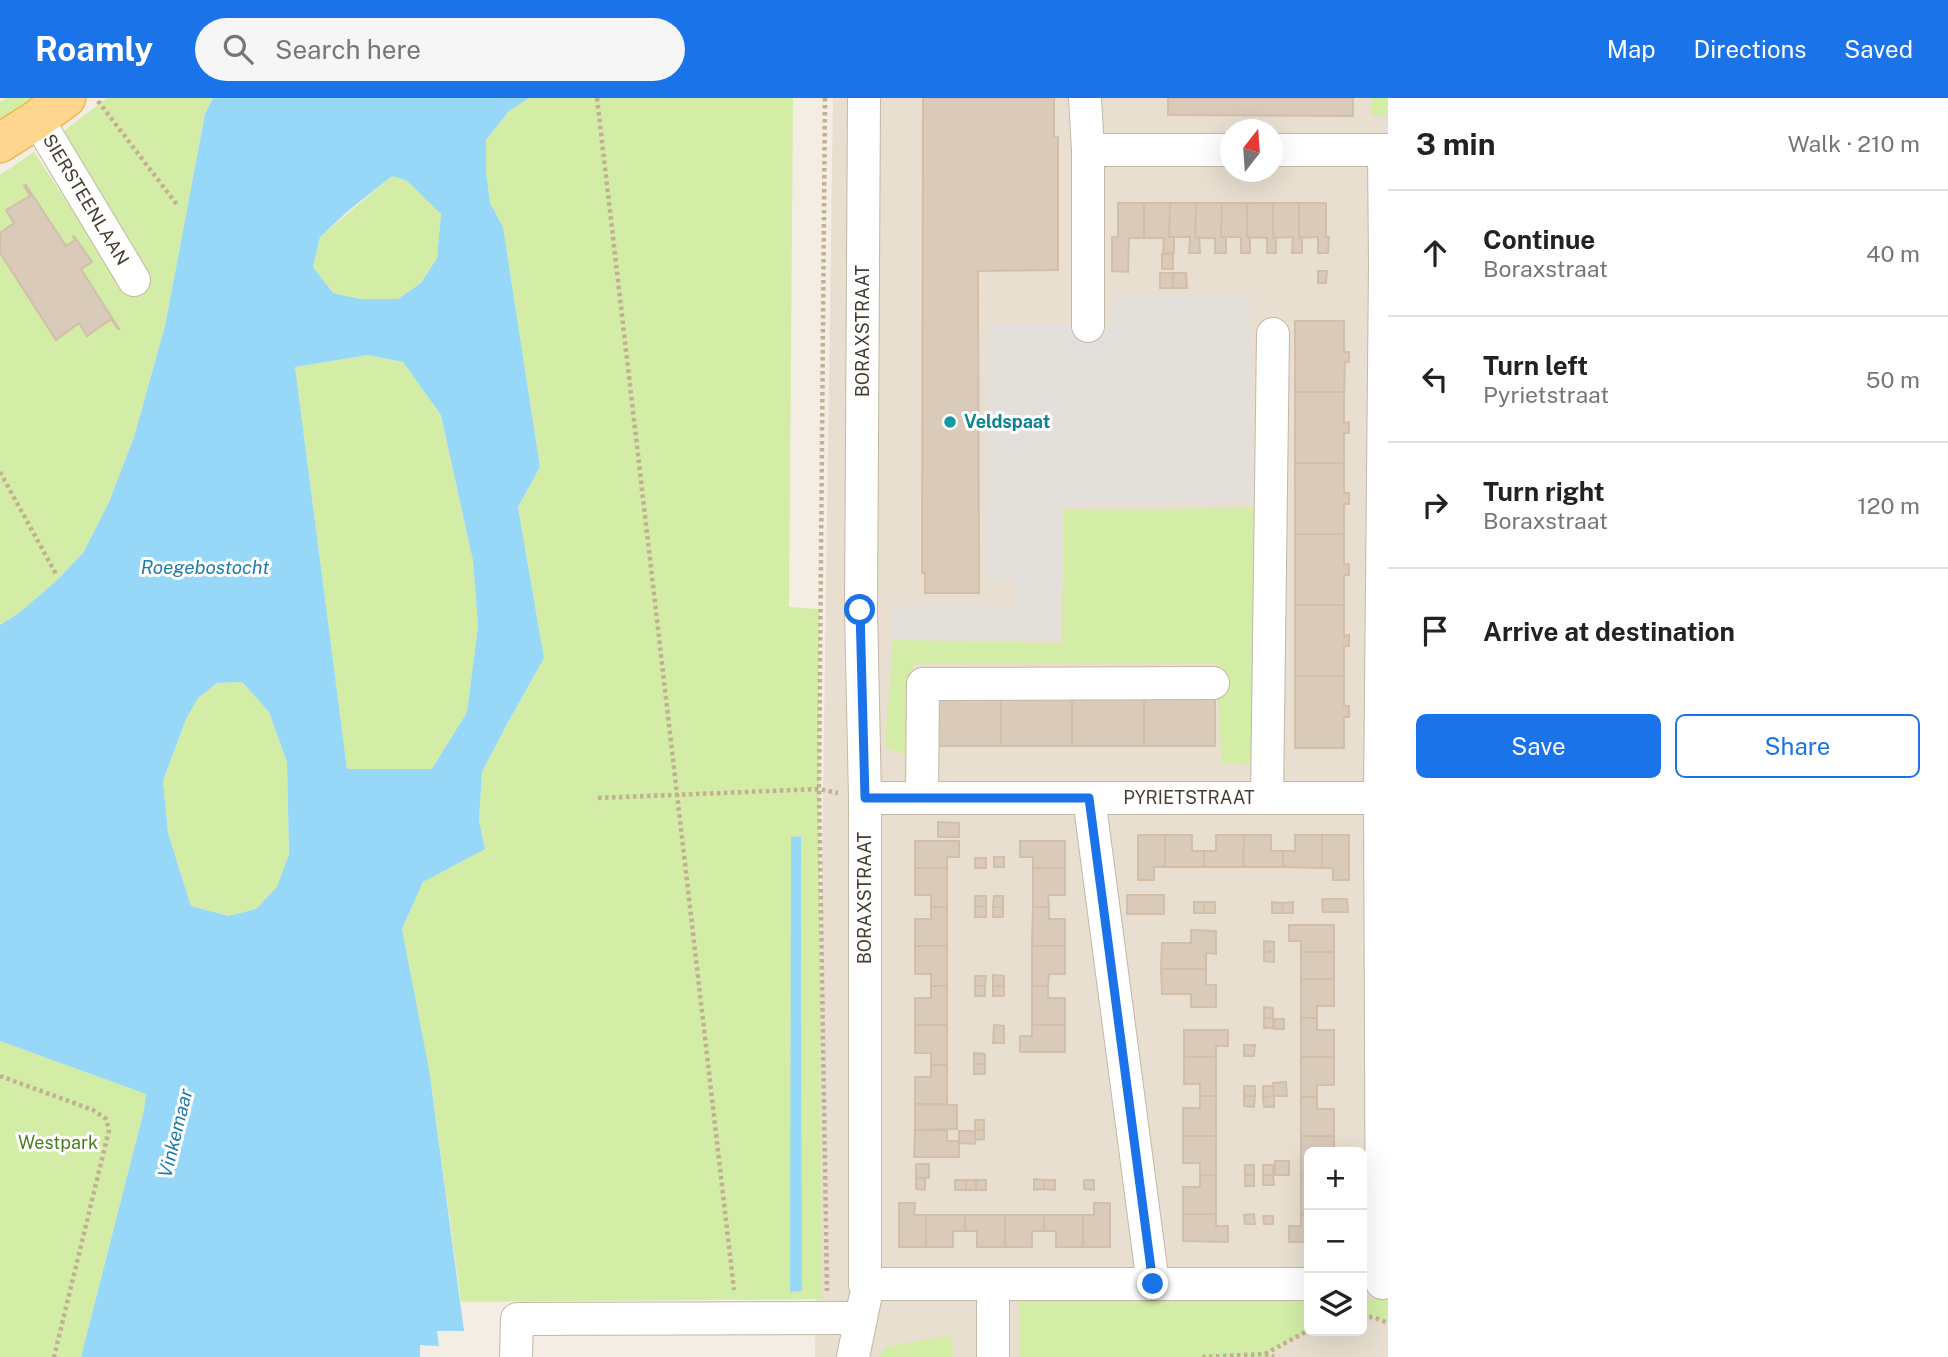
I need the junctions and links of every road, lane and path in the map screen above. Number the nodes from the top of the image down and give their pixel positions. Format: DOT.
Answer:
graph roads {
  1 [pos="66,98"];
  2 [pos="96,98"];
  3 [pos="597,98"];
  4 [pos="825,98"];
  5 [pos="864,98"];
  6 [pos="1085,98"];
  7 [pos="36,120"];
  8 [pos="0,143"];
  9 [pos="1088,150"];
  10 [pos="1220,150"];
  11 [pos="1283,150"];
  12 [pos="1386,150"];
  13 [pos="178,206"];
  14 [pos="1387,265"];
  15 [pos="134,280"];
  16 [pos="1088,326"];
  17 [pos="1273,334"];
  18 [pos="0,472"];
  19 [pos="56,574"];
  20 [pos="1213,683"];
  21 [pos="818,789"];
  22 [pos="678,795"];
  23 [pos="597,798"];
  24 [pos="865,798"];
  25 [pos="922,798"];
  26 [pos="1089,798"];
  27 [pos="1267,798"];
  28 [pos="1384,799"];
  29 [pos="0,1076"];
  30 [pos="1304,1283"];
  31 [pos="1377,1283"];
  32 [pos="993,1284"];
  33 [pos="1153,1284"];
  34 [pos="827,1308"];
  35 [pos="737,1309"];
  36 [pos="1367,1317"];
  37 [pos="1388,1323"];
  38 [pos="1304,1333"];
  39 [pos="1265,1354"];
  40 [pos="54,1357"];
  41 [pos="516,1357"];
  42 [pos="853,1357"];
  43 [pos="993,1357"];
  44 [pos="1202,1357"];
  45 [pos="1274,1357"];
  1 -- 7 [label="main road, SIERSTEENLAAN"];
  2 -- 13 [label="path"];
  3 -- 22 [label="path"];
  4 -- 21 [label="path"];
  5 -- 24 [label="street, BORAXSTRAAT"];
  6 -- 9 [label="street"];
  7 -- 8 [label="main road, SIERSTEENLAAN"];
  7 -- 15 [label="street, SIERSTEENLAAN"];
  9 -- 10 [label="street"];
  9 -- 16 [label="street"];
  11 -- 12 [label="street"];
  12 -- 14 [label="street"];
  14 -- 28 [label="street"];
  17 -- 27 [label="street"];
  18 -- 19 [label="path"];
  20 -- 25 [label="street"];
  21 -- 22 [label="path"];
  21 -- 24 [label="path"];
  21 -- 34 [label="path"];
  22 -- 23 [label="path"];
  22 -- 35 [label="path"];
  24 -- 25 [label="street, PYRIETSTRAAT"];
  24 -- 32 [label="street, BORAXSTRAAT"];
  25 -- 26 [label="street, PYRIETSTRAAT"];
  26 -- 27 [label="street, PYRIETSTRAAT"];
  26 -- 33 [label="street"];
  27 -- 28 [label="street, PYRIETSTRAAT"];
  28 -- 31 [label="street"];
  29 -- 40 [label="path"];
  30 -- 33 [label="street, BORAXSTRAAT"];
  32 -- 33 [label="street, BORAXSTRAAT"];
  32 -- 43 [label="street"];
  34 -- 35 [label="street"];
  34 -- 42 [label="street"];
  35 -- 41 [label="street"];
  36 -- 37 [label="path"];
  38 -- 39 [label="path"];
  39 -- 44 [label="path"];
  39 -- 45 [label="path"];
}
